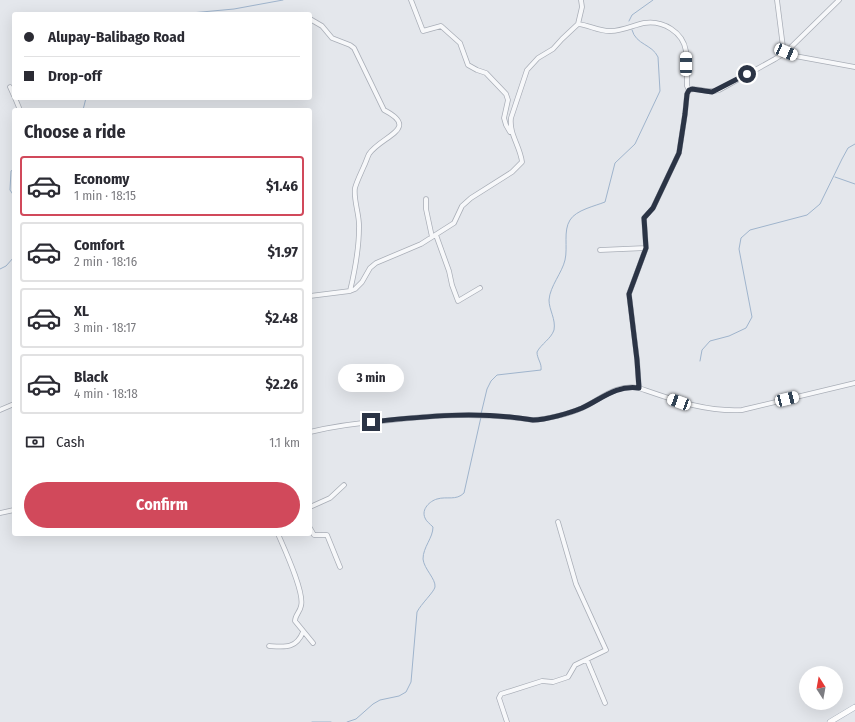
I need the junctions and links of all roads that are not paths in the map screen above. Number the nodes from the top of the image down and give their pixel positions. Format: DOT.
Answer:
graph roads {
  1 [pos="411,0"];
  2 [pos="581,0"];
  3 [pos="777,0"];
  4 [pos="838,0"];
  5 [pos="312,20"];
  6 [pos="578,24"];
  7 [pos="786,52"];
  8 [pos="855,67"];
  9 [pos="10,87"];
  10 [pos="689,90"];
  11 [pos="12,92"];
  12 [pos="514,140"];
  13 [pos="426,199"];
  14 [pos="434,236"];
  15 [pos="646,248"];
  16 [pos="600,250"];
  17 [pos="480,288"];
  18 [pos="350,291"];
  19 [pos="312,296"];
  20 [pos="855,383"];
  21 [pos="639,388"];
  22 [pos="12,405"];
  23 [pos="0,410"];
  24 [pos="312,432"];
  25 [pos="344,485"];
  26 [pos="312,506"];
  27 [pos="12,510"];
  28 [pos="0,513"];
  29 [pos="558,522"];
  30 [pos="312,532"];
  31 [pos="279,536"];
  32 [pos="340,566"];
  33 [pos="303,632"];
  34 [pos="313,643"];
  35 [pos="269,646"];
  36 [pos="587,660"];
  37 [pos="605,702"];
  38 [pos="855,707"];
  39 [pos="507,722"];
  40 [pos="830,722"];
  1 -- 12 [label="street"];
  2 -- 6 [label="street"];
  3 -- 7 [label="street"];
  4 -- 7 [label="street"];
  5 -- 18 [label="street"];
  6 -- 10 [label="street"];
  6 -- 12 [label="street"];
  7 -- 8 [label="street"];
  7 -- 10 [label="street"];
  9 -- 11 [label="street"];
  10 -- 15 [label="street"];
  12 -- 14 [label="street"];
  13 -- 14 [label="street"];
  14 -- 17 [label="street"];
  14 -- 18 [label="street"];
  15 -- 16 [label="street"];
  15 -- 21 [label="street"];
  18 -- 19 [label="street"];
  20 -- 21 [label="street"];
  21 -- 24 [label="street"];
  22 -- 23 [label="street"];
  25 -- 26 [label="street"];
  27 -- 28 [label="street"];
  29 -- 36 [label="street"];
  30 -- 32 [label="street"];
  31 -- 33 [label="street"];
  33 -- 34 [label="street"];
  33 -- 35 [label="street"];
  36 -- 37 [label="street"];
  36 -- 39 [label="street"];
  38 -- 40 [label="main road"];
}
